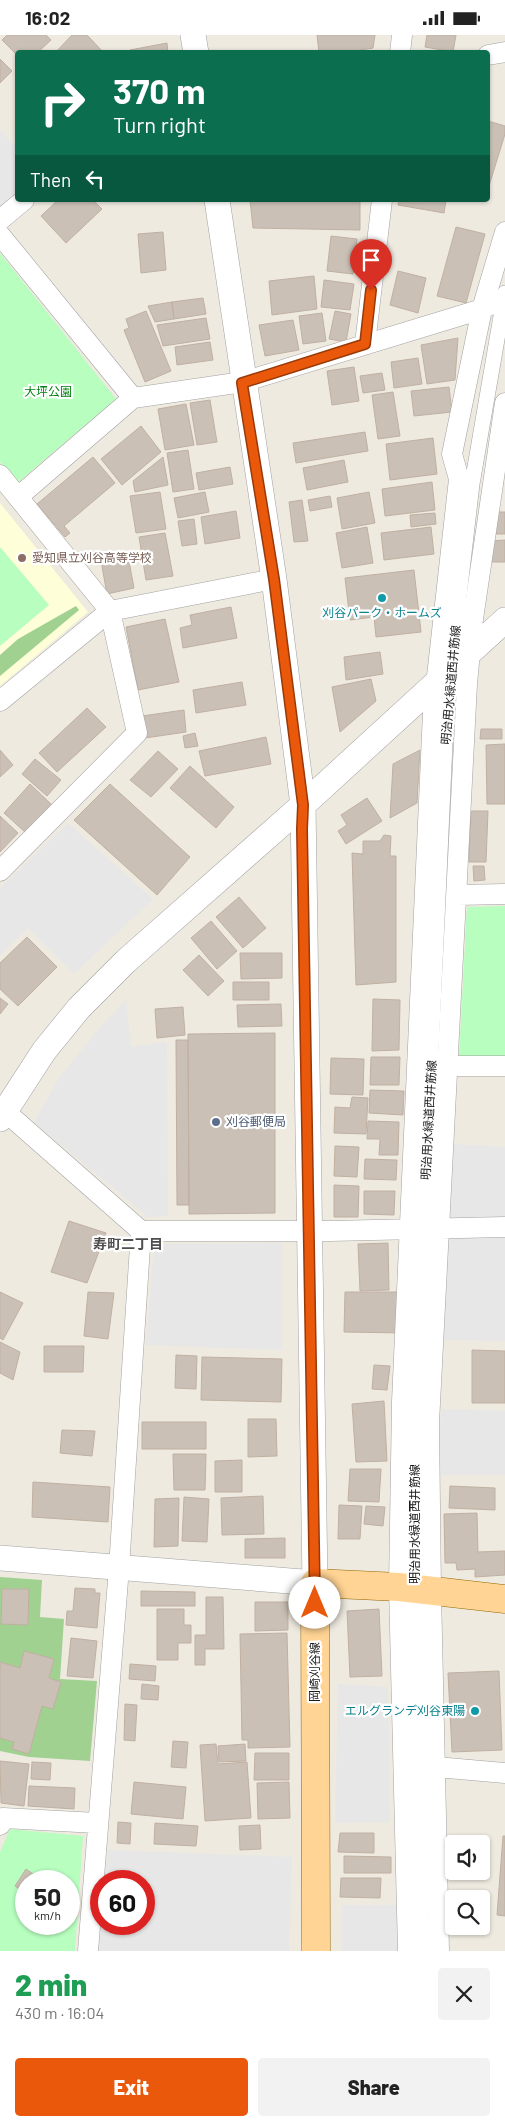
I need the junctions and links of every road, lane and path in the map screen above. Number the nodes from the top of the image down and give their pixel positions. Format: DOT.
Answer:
graph roads {
  1 [pos="193,35"];
  2 [pos="402,35"];
  3 [pos="196,50"];
  4 [pos="400,50"];
  5 [pos="505,52"];
  6 [pos="490,55"];
  7 [pos="22,202"];
  8 [pos="217,202"];
  9 [pos="382,202"];
  10 [pos="0,220"];
  11 [pos="505,232"];
  12 [pos="0,235"];
  13 [pos="504,297"];
  14 [pos="482,309"];
  15 [pos="365,344"];
  16 [pos="242,383"];
  17 [pos="133,398"];
  18 [pos="505,403"];
  19 [pos="0,475"];
  20 [pos="18,497"];
  21 [pos="274,579"];
  22 [pos="110,611"];
  23 [pos="505,620"];
  24 [pos="470,650"];
  25 [pos="444,676"];
  26 [pos="0,701"];
  27 [pos="303,805"];
  28 [pos="0,871"];
  29 [pos="505,894"];
  30 [pos="458,895"];
  31 [pos="449,1066"];
  32 [pos="505,1066"];
  33 [pos="2,1112"];
  34 [pos="505,1227"];
  35 [pos="424,1229"];
  36 [pos="310,1230"];
  37 [pos="141,1231"];
  38 [pos="0,1558"];
  39 [pos="119,1568"];
  40 [pos="315,1583"];
  41 [pos="415,1589"];
  42 [pos="505,1599"];
  43 [pos="436,1767"];
  44 [pos="505,1773"];
  45 [pos="97,1823"];
  46 [pos="0,1825"];
  47 [pos="88,1951"];
  48 [pos="316,1951"];
  49 [pos="408,1951"];
  50 [pos="422,1951"];
  51 [pos="439,1951"];
  1 -- 3 [label="street"];
  2 -- 4 [label="street"];
  5 -- 6 [label="street"];
  7 -- 10 [label="street"];
  8 -- 16 [label="street"];
  9 -- 15 [label="street"];
  11 -- 14 [label="street"];
  12 -- 17 [label="street"];
  13 -- 14 [label="street"];
  13 -- 25 [label="street, 明治用水緑道西井筋線"];
  14 -- 15 [label="street"];
  14 -- 25 [label="street"];
  15 -- 16 [label="street"];
  16 -- 17 [label="street"];
  16 -- 21 [label="street"];
  17 -- 20 [label="street"];
  18 -- 24 [label="street"];
  19 -- 20 [label="street"];
  20 -- 22 [label="street"];
  21 -- 22 [label="street"];
  21 -- 27 [label="street"];
  22 -- 26 [label="street"];
  22 -- 28 [label="street"];
  23 -- 24 [label="street"];
  24 -- 25 [label="street"];
  24 -- 30 [label="street"];
  25 -- 27 [label="street"];
  25 -- 35 [label="street"];
  27 -- 33 [label="street"];
  27 -- 36 [label="street"];
  29 -- 30 [label="street"];
  30 -- 31 [label="street"];
  31 -- 32 [label="street"];
  31 -- 35 [label="street"];
  33 -- 37 [label="street"];
  34 -- 35 [label="street"];
  35 -- 36 [label="street"];
  35 -- 41 [label="street"];
  35 -- 41 [label="street"];
  36 -- 37 [label="street"];
  36 -- 40 [label="street"];
  37 -- 39 [label="street"];
  38 -- 39 [label="street"];
  39 -- 40 [label="street"];
  39 -- 45 [label="street"];
  40 -- 41 [label="main road"];
  40 -- 48 [label="main road, 岡崎刈谷線"];
  41 -- 42 [label="main road"];
  41 -- 43 [label="street"];
  41 -- 49 [label="street"];
  41 -- 50 [label="street, 明治用水緑道西井筋線"];
  43 -- 44 [label="street"];
  43 -- 51 [label="street"];
  45 -- 46 [label="street"];
  45 -- 47 [label="street"];
}
